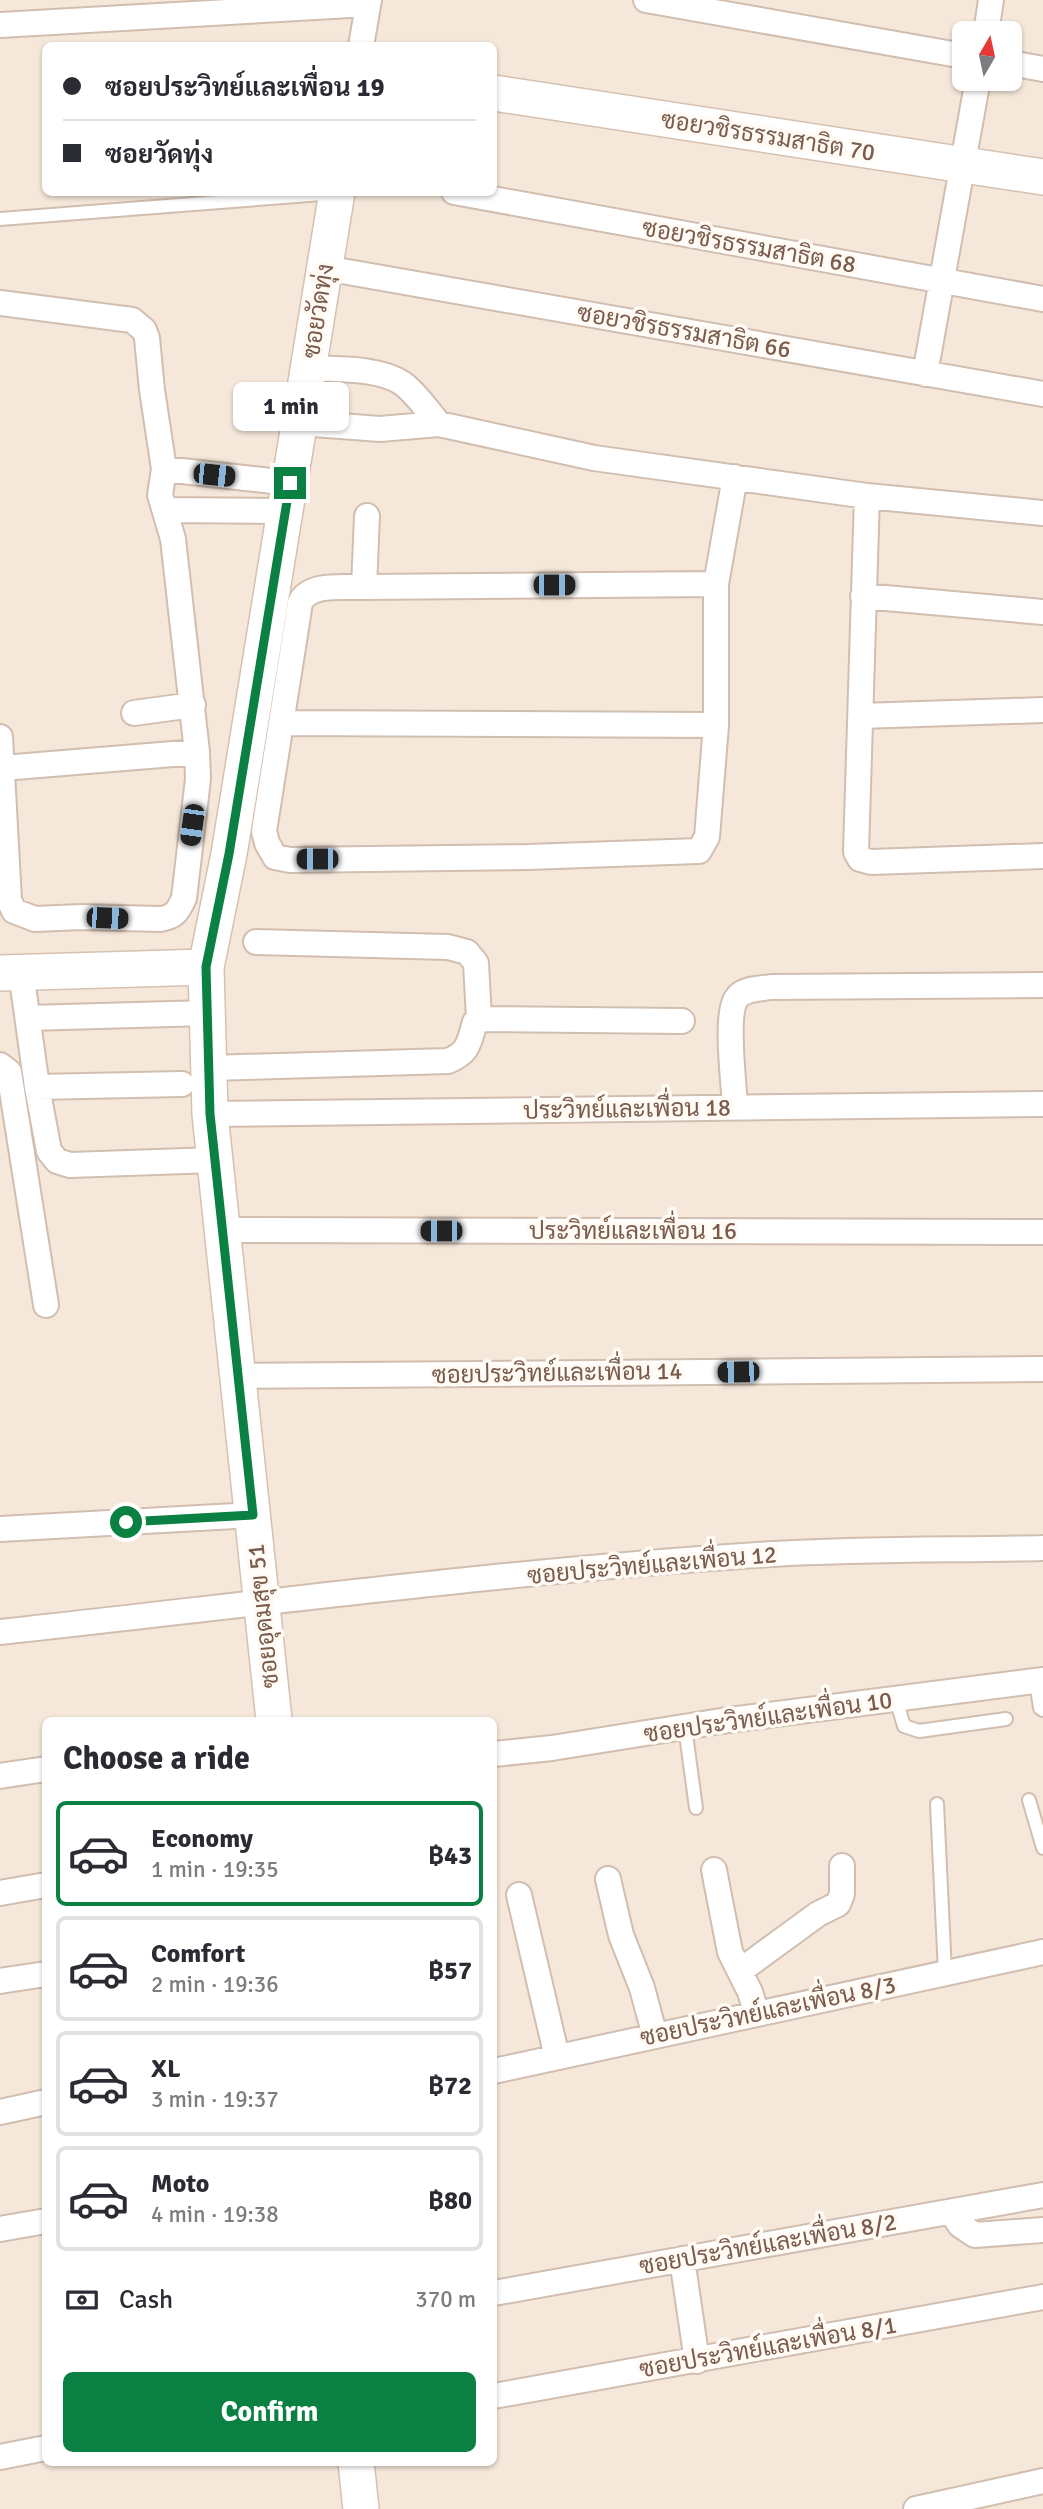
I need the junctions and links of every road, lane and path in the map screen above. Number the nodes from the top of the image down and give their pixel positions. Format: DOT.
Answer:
graph roads {
  1 [pos="646,0"];
  2 [pos="991,0"];
  3 [pos="369,2"];
  4 [pos="988,21"];
  5 [pos="0,25"];
  6 [pos="362,42"];
  7 [pos="952,53"];
  8 [pos="1022,66"];
  9 [pos="1043,69"];
  10 [pos="976,91"];
  11 [pos="497,93"];
  12 [pos="964,166"];
  13 [pos="1043,177"];
  14 [pos="298,196"];
  15 [pos="337,196"];
  16 [pos="476,196"];
  17 [pos="0,219"];
  18 [pos="325,268"];
  19 [pos="943,281"];
  20 [pos="1043,299"];
  21 [pos="0,303"];
  22 [pos="309,368"];
  23 [pos="925,374"];
  24 [pos="1043,394"];
  25 [pos="300,423"];
  26 [pos="439,424"];
  27 [pos="164,469"];
  28 [pos="735,477"];
  29 [pos="867,496"];
  30 [pos="288,497"];
  31 [pos="165,510"];
  32 [pos="1043,513"];
  33 [pos="367,516"];
  34 [pos="716,584"];
  35 [pos="365,587"];
  36 [pos="863,596"];
  37 [pos="1043,612"];
  38 [pos="193,705"];
  39 [pos="1043,710"];
  40 [pos="134,713"];
  41 [pos="861,716"];
  42 [pos="282,723"];
  43 [pos="716,725"];
  44 [pos="0,737"];
  45 [pos="197,751"];
  46 [pos="3,768"];
  47 [pos="1043,856"];
  48 [pos="256,942"];
  49 [pos="206,967"];
  50 [pos="11,973"];
  51 [pos="1043,985"];
  52 [pos="208,1013"];
  53 [pos="28,1018"];
  54 [pos="479,1019"];
  55 [pos="682,1021"];
  56 [pos="0,1065"];
  57 [pos="195,1076"];
  58 [pos="37,1087"];
  59 [pos="1043,1104"];
  60 [pos="735,1107"];
  61 [pos="210,1114"];
  62 [pos="215,1160"];
  63 [pos="223,1230"];
  64 [pos="1043,1232"];
  65 [pos="46,1305"];
  66 [pos="1043,1369"];
  67 [pos="238,1376"];
  68 [pos="253,1515"];
  69 [pos="0,1529"];
  70 [pos="1043,1548"];
  71 [pos="262,1604"];
  72 [pos="0,1632"];
  73 [pos="1039,1681"];
  74 [pos="896,1699"];
  75 [pos="1043,1710"];
  76 [pos="274,1717"];
  77 [pos="1006,1719"];
  78 [pos="685,1727"];
  79 [pos="497,1754"];
  80 [pos="42,1770"];
  81 [pos="0,1776"];
  82 [pos="1029,1800"];
  83 [pos="937,1804"];
  84 [pos="696,1808"];
  85 [pos="1043,1848"];
  86 [pos="842,1866"];
  87 [pos="714,1870"];
  88 [pos="608,1879"];
  89 [pos="42,1886"];
  90 [pos="0,1893"];
  91 [pos="519,1895"];
  92 [pos="1043,1952"];
  93 [pos="740,1971"];
  94 [pos="945,1973"];
  95 [pos="42,1975"];
  96 [pos="0,1981"];
  97 [pos="757,2014"];
  98 [pos="655,2036"];
  99 [pos="557,2057"];
  100 [pos="497,2070"];
  101 [pos="42,2103"];
  102 [pos="0,2112"];
  103 [pos="1043,2195"];
  104 [pos="951,2212"];
  105 [pos="42,2222"];
  106 [pos="0,2229"];
  107 [pos="1043,2230"];
  108 [pos="682,2259"];
  109 [pos="497,2292"];
  110 [pos="1043,2297"];
  111 [pos="697,2361"];
  112 [pos="497,2395"];
  113 [pos="42,2449"];
  114 [pos="0,2456"];
  115 [pos="357,2466"];
  116 [pos="1043,2481"];
  117 [pos="362,2509"];
  118 [pos="916,2509"];
  1 -- 7 [label="street"];
  2 -- 4 [label="street"];
  3 -- 5 [label="street"];
  3 -- 6 [label="street"];
  8 -- 9 [label="street"];
  10 -- 12 [label="street"];
  11 -- 12 [label="street, ซอยวชิรธรรมสาธิต 70"];
  12 -- 13 [label="street, ซอยวชิรธรรมสาธิต 70"];
  12 -- 19 [label="street"];
  14 -- 17 [label="lane"];
  15 -- 18 [label="street, ซอยวัดทุ่ง"];
  16 -- 19 [label="street, ซอยวชิรธรรมสาธิต 68"];
  18 -- 22 [label="street, ซอยวัดทุ่ง"];
  18 -- 23 [label="street, ซอยวชิรธรรมสาธิต 66"];
  19 -- 20 [label="street, ซอยวชิรธรรมสาธิต 68"];
  19 -- 23 [label="street"];
  21 -- 27 [label="street"];
  22 -- 25 [label="street, ซอยวัดทุ่ง"];
  22 -- 26 [label="street"];
  23 -- 24 [label="street, ซอยวชิรธรรมสาธิต 66"];
  25 -- 26 [label="street"];
  25 -- 30 [label="street, ซอยวัดทุ่ง"];
  26 -- 28 [label="street"];
  27 -- 30 [label="street"];
  27 -- 31 [label="street"];
  28 -- 29 [label="street"];
  28 -- 34 [label="street"];
  29 -- 32 [label="street"];
  29 -- 36 [label="street"];
  30 -- 31 [label="street"];
  30 -- 49 [label="street, ซอยวัดทุ่ง"];
  31 -- 38 [label="street"];
  33 -- 35 [label="street"];
  34 -- 35 [label="street"];
  34 -- 43 [label="street"];
  35 -- 42 [label="street"];
  36 -- 37 [label="street"];
  36 -- 41 [label="street"];
  38 -- 40 [label="street"];
  38 -- 45 [label="street"];
  39 -- 41 [label="street"];
  41 -- 47 [label="street"];
  42 -- 43 [label="street"];
  42 -- 43 [label="street"];
  44 -- 46 [label="street"];
  45 -- 46 [label="street"];
  45 -- 46 [label="street"];
  48 -- 54 [label="street"];
  49 -- 50 [label="street"];
  49 -- 52 [label="street, ซอยอุดมสุข 51"];
  50 -- 53 [label="street"];
  51 -- 60 [label="street"];
  52 -- 53 [label="street"];
  52 -- 57 [label="street, ซอยอุดมสุข 51"];
  53 -- 58 [label="street"];
  54 -- 55 [label="street"];
  54 -- 57 [label="street"];
  56 -- 65 [label="street"];
  57 -- 58 [label="street"];
  57 -- 61 [label="street, ซอยอุดมสุข 51"];
  58 -- 62 [label="street"];
  59 -- 60 [label="street, ประวิทย์และเพื่อน 18"];
  60 -- 61 [label="street, ประวิทย์และเพื่อน 18"];
  61 -- 62 [label="street, ซอยอุดมสุข 51"];
  62 -- 63 [label="street, ซอยอุดมสุข 51"];
  63 -- 64 [label="street, ประวิทย์และเพื่อน 16"];
  63 -- 67 [label="street, ซอยอุดมสุข 51"];
  66 -- 67 [label="street, ซอยประวิทย์และเพื่อน 14"];
  67 -- 68 [label="street, ซอยอุดมสุข 51"];
  68 -- 69 [label="street"];
  68 -- 71 [label="street, ซอยอุดมสุข 51"];
  70 -- 71 [label="street, ซอยประวิทย์และเพื่อน 12"];
  71 -- 72 [label="street, ซอยประวิทย์และเพื่อน 12"];
  71 -- 76 [label="street, ซอยอุดมสุข 51"];
  73 -- 74 [label="street, ซอยประวิทย์และเพื่อน 10"];
  73 -- 75 [label="lane"];
  74 -- 77 [label="lane"];
  74 -- 78 [label="street, ซอยประวิทย์และเพื่อน 10"];
  78 -- 79 [label="street, ซอยประวิทย์และเพื่อน 10"];
  78 -- 84 [label="lane"];
  80 -- 81 [label="street"];
  82 -- 85 [label="lane"];
  83 -- 94 [label="lane"];
  86 -- 93 [label="street"];
  87 -- 93 [label="street"];
  88 -- 98 [label="street"];
  89 -- 90 [label="street"];
  91 -- 99 [label="street"];
  92 -- 94 [label="street, ซอยประวิทย์และเพื่อน 8/3"];
  93 -- 97 [label="street"];
  94 -- 97 [label="street, ซอยประวิทย์และเพื่อน 8/3"];
  95 -- 96 [label="street"];
  97 -- 98 [label="street, ซอยประวิทย์และเพื่อน 8/3"];
  98 -- 99 [label="street, ซอยประวิทย์และเพื่อน 8/3"];
  99 -- 100 [label="street, ซอยประวิทย์และเพื่อน 8/3"];
  101 -- 102 [label="street"];
  103 -- 104 [label="street, ซอยประวิทย์และเพื่อน 8/2"];
  104 -- 107 [label="street"];
  104 -- 108 [label="street, ซอยประวิทย์และเพื่อน 8/2"];
  105 -- 106 [label="street"];
  108 -- 109 [label="street, ซอยประวิทย์และเพื่อน 8/2"];
  108 -- 111 [label="street"];
  110 -- 111 [label="street, ซอยประวิทย์และเพื่อน 8/1"];
  111 -- 112 [label="street, ซอยประวิทย์และเพื่อน 8/1"];
  113 -- 114 [label="street"];
  115 -- 117 [label="street"];
  116 -- 118 [label="street"];
}
